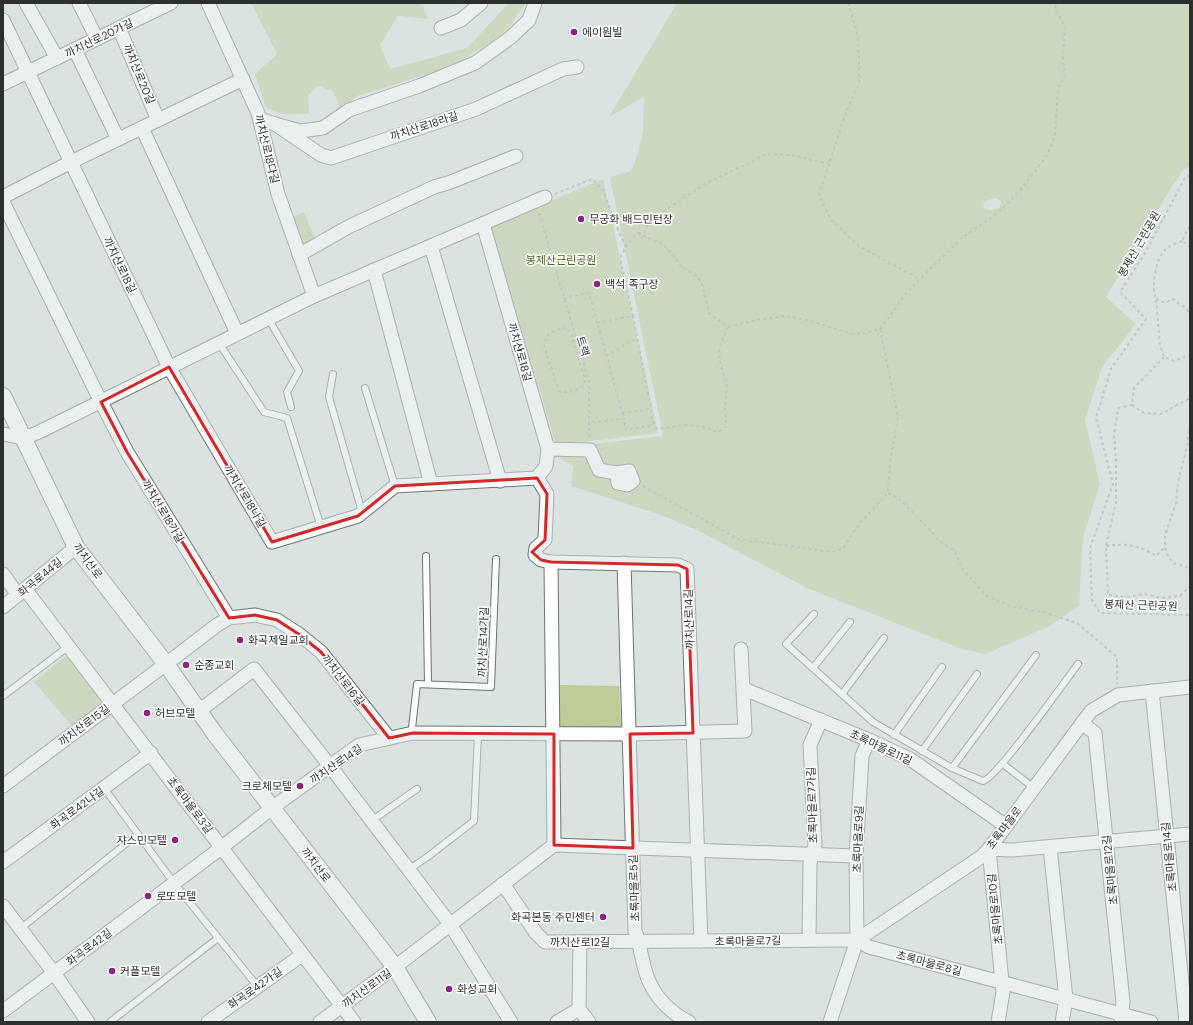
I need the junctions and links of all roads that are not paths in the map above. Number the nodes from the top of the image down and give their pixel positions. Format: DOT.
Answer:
graph roads {
  1 [pos="26,3"];
  2 [pos="79,3"];
  3 [pos="171,3"];
  4 [pos="208,3"];
  5 [pos="481,3"];
  6 [pos="535,3"];
  7 [pos="3,20"];
  8 [pos="119,28"];
  9 [pos="441,28"];
  10 [pos="97,39"];
  11 [pos="75,50"];
  12 [pos="57,58"];
  13 [pos="577,67"];
  14 [pos="28,72"];
  15 [pos="243,79"];
  16 [pos="3,84"];
  17 [pos="260,119"];
  18 [pos="158,120"];
  19 [pos="275,124"];
  20 [pos="142,128"];
  21 [pos="118,139"];
  22 [pos="516,156"];
  23 [pos="71,162"];
  24 [pos="3,197"];
  25 [pos="540,199"];
  26 [pos="3,202"];
  27 [pos="483,224"];
  28 [pos="431,246"];
  29 [pos="299,255"];
  30 [pos="374,270"];
  31 [pos="314,296"];
  32 [pos="268,318"];
  33 [pos="237,333"];
  34 [pos="219,343"];
  35 [pos="169,367"];
  36 [pos="333,374"];
  37 [pos="365,388"];
  38 [pos="3,396"];
  39 [pos="101,402"];
  40 [pos="291,407"];
  41 [pos="3,434"];
  42 [pos="23,438"];
  43 [pos="548,449"];
  44 [pos="537,478"];
  45 [pos="633,480"];
  46 [pos="500,481"];
  47 [pos="431,484"];
  48 [pos="395,486"];
  49 [pos="362,512"];
  50 [pos="320,527"];
  51 [pos="76,547"];
  52 [pos="426,556"];
  53 [pos="496,559"];
  54 [pos="551,562"];
  55 [pos="624,563"];
  56 [pos="3,574"];
  57 [pos="21,592"];
  58 [pos="3,607"];
  59 [pos="814,614"];
  60 [pos="229,618"];
  61 [pos="850,622"];
  62 [pos="884,638"];
  63 [pos="69,646"];
  64 [pos="741,649"];
  65 [pos="1036,655"];
  66 [pos="166,664"];
  67 [pos="1078,664"];
  68 [pos="942,667"];
  69 [pos="813,668"];
  70 [pos="977,674"];
  71 [pos="428,684"];
  72 [pos="1190,687"];
  73 [pos="744,689"];
  74 [pos="1152,691"];
  75 [pos="842,694"];
  76 [pos="3,696"];
  77 [pos="113,704"];
  78 [pos="199,711"];
  79 [pos="821,720"];
  80 [pos="1082,723"];
  81 [pos="413,733"];
  82 [pos="693,733"];
  83 [pos="478,734"];
  84 [pos="554,734"];
  85 [pos="630,734"];
  86 [pos="894,734"];
  87 [pos="389,738"];
  88 [pos="869,740"];
  89 [pos="922,751"];
  90 [pos="151,754"];
  91 [pos="1003,764"];
  92 [pos="330,766"];
  93 [pos="952,768"];
  94 [pos="3,786"];
  95 [pos="104,788"];
  96 [pos="1034,788"];
  97 [pos="417,789"];
  98 [pos="272,808"];
  99 [pos="371,822"];
  100 [pos="1006,826"];
  101 [pos="138,834"];
  102 [pos="1190,834"];
  103 [pos="1167,836"];
  104 [pos="1107,842"];
  105 [pos="554,845"];
  106 [pos="1050,847"];
  107 [pos="221,848"];
  108 [pos="633,848"];
  109 [pos="989,849"];
  110 [pos="698,850"];
  111 [pos="813,854"];
  112 [pos="856,856"];
  113 [pos="3,862"];
  114 [pos="408,870"];
  115 [pos="174,883"];
  116 [pos="502,884"];
  117 [pos="3,906"];
  118 [pos="450,924"];
  119 [pos="20,929"];
  120 [pos="218,938"];
  121 [pos="809,940"];
  122 [pos="857,940"];
  123 [pos="701,941"];
  124 [pos="580,942"];
  125 [pos="639,942"];
  126 [pos="302,955"];
  127 [pos="395,967"];
  128 [pos="54,973"];
  129 [pos="1186,977"];
  130 [pos="1002,982"];
  131 [pos="258,987"];
  132 [pos="1066,1000"];
  133 [pos="342,1006"];
  134 [pos="580,1009"];
  135 [pos="3,1011"];
  136 [pos="1121,1018"];
  137 [pos="88,1022"];
  138 [pos="110,1022"];
  139 [pos="208,1022"];
  140 [pos="320,1022"];
  141 [pos="354,1022"];
  142 [pos="428,1022"];
  143 [pos="511,1022"];
  144 [pos="557,1022"];
  145 [pos="589,1022"];
  146 [pos="688,1022"];
  147 [pos="830,1022"];
  148 [pos="998,1022"];
  149 [pos="1062,1022"];
  150 [pos="1151,1022"];
  151 [pos="1186,1022"];
  1 -- 12 [label="street"];
  2 -- 10 [label="street"];
  3 -- 8 [label="street, 까치산로20가길"];
  4 -- 15 [label="street, 까치산로18다길"];
  5 -- 9 [label="street"];
  6 -- 19 [label="street, 까치산로18라길"];
  7 -- 14 [label="street"];
  8 -- 10 [label="street, 까치산로20가길"];
  8 -- 18 [label="street, 까치산로20길"];
  10 -- 11 [label="street, 까치산로20가길"];
  11 -- 12 [label="street, 까치산로20가길"];
  11 -- 21 [label="street"];
  12 -- 14 [label="street, 까치산로20가길"];
  13 -- 19 [label="street, 까치산로18라길"];
  14 -- 16 [label="street"];
  14 -- 23 [label="street"];
  15 -- 17 [label="street, 까치산로18다길"];
  15 -- 18 [label="street"];
  17 -- 19 [label="street, 까치산로18라길"];
  17 -- 29 [label="street, 까치산로18다길"];
  18 -- 20 [label="street"];
  20 -- 21 [label="street"];
  20 -- 33 [label="street"];
  21 -- 23 [label="street"];
  22 -- 29 [label="street"];
  23 -- 24 [label="street"];
  23 -- 35 [label="street, 까치산로18길"];
  25 -- 27 [label="street"];
  26 -- 39 [label="street"];
  27 -- 28 [label="street"];
  27 -- 43 [label="street, 까치산로18길"];
  28 -- 30 [label="street"];
  28 -- 46 [label="street"];
  29 -- 31 [label="street, 까치산로18다길"];
  30 -- 31 [label="street"];
  30 -- 47 [label="street"];
  31 -- 32 [label="street"];
  32 -- 33 [label="street"];
  32 -- 40 [label="lane"];
  33 -- 34 [label="street"];
  34 -- 35 [label="street"];
  34 -- 50 [label="lane"];
  35 -- 39 [label="street"];
  35 -- 50 [label="street, 까치산로18나길"];
  36 -- 49 [label="lane"];
  37 -- 48 [label="lane"];
  38 -- 42 [label="street, 까치산로"];
  39 -- 42 [label="street"];
  39 -- 60 [label="street, 까치산로18가길"];
  41 -- 42 [label="street"];
  42 -- 51 [label="street, 까치산로"];
  43 -- 44 [label="street, 까치산로18길"];
  43 -- 45 [label="street"];
  44 -- 46 [label="street"];
  44 -- 54 [label="street, 까치산로14길"];
  46 -- 47 [label="street"];
  47 -- 48 [label="street"];
  48 -- 49 [label="street, 까치산로18나길"];
  49 -- 50 [label="street, 까치산로18나길"];
  51 -- 57 [label="street, 화곡로44길"];
  51 -- 66 [label="street, 까치산로"];
  52 -- 71 [label="lane"];
  53 -- 71 [label="lane, 까치산로14가길"];
  54 -- 55 [label="street, 까치산로14길"];
  54 -- 84 [label="street"];
  55 -- 82 [label="street, 까치산로14길"];
  55 -- 85 [label="street"];
  56 -- 57 [label="street, 초록마을로3길"];
  57 -- 58 [label="street, 화곡로44길"];
  57 -- 63 [label="street, 초록마을로3길"];
  59 -- 69 [label="lane"];
  60 -- 66 [label="street, 까치산로16길"];
  60 -- 87 [label="street, 까치산로16길"];
  61 -- 69 [label="lane"];
  62 -- 75 [label="lane"];
  63 -- 76 [label="lane"];
  63 -- 77 [label="street, 초록마을로3길"];
  64 -- 73 [label="street, 까치산로14길"];
  65 -- 93 [label="lane"];
  66 -- 77 [label="street, 까치산로15길"];
  66 -- 78 [label="street, 까치산로"];
  67 -- 91 [label="lane"];
  68 -- 86 [label="lane"];
  69 -- 75 [label="lane"];
  70 -- 89 [label="lane"];
  71 -- 81 [label="lane"];
  72 -- 74 [label="street, 초록마을로"];
  73 -- 79 [label="street, 초록마을로11길"];
  73 -- 82 [label="street, 까치산로14길"];
  74 -- 80 [label="street, 초록마을로"];
  74 -- 103 [label="street, 초록마을로14길"];
  75 -- 86 [label="lane"];
  77 -- 90 [label="street, 초록마을로3길"];
  77 -- 94 [label="street, 까치산로15길"];
  78 -- 92 [label="street"];
  78 -- 98 [label="street, 까치산로"];
  79 -- 88 [label="street, 초록마을로11길"];
  79 -- 111 [label="street, 초록마을로7가길"];
  80 -- 96 [label="street, 초록마을로"];
  80 -- 104 [label="street, 초록마을로12길"];
  81 -- 83 [label="street, 까치산로14길"];
  81 -- 87 [label="street, 까치산로14길"];
  82 -- 85 [label="street, 까치산로14길"];
  82 -- 110 [label="street"];
  83 -- 84 [label="street, 까치산로14길"];
  83 -- 114 [label="lane"];
  84 -- 85 [label="street, 까치산로14길"];
  84 -- 105 [label="street"];
  85 -- 108 [label="street, 초록마을로5길"];
  86 -- 89 [label="lane"];
  87 -- 92 [label="street, 까치산로14길"];
  88 -- 100 [label="street, 초록마을로11길"];
  88 -- 112 [label="street, 초록마을로9길"];
  89 -- 93 [label="lane"];
  90 -- 95 [label="street, 화곡로42나길"];
  90 -- 107 [label="street, 초록마을로3길"];
  91 -- 93 [label="lane"];
  91 -- 96 [label="lane"];
  92 -- 98 [label="street, 까치산로14길"];
  92 -- 99 [label="street"];
  95 -- 101 [label="lane"];
  95 -- 113 [label="street, 화곡로42나길"];
  96 -- 100 [label="street, 초록마을로"];
  97 -- 99 [label="lane"];
  98 -- 107 [label="street, 화곡로42길"];
  98 -- 127 [label="street, 까치산로"];
  99 -- 114 [label="street"];
  100 -- 109 [label="street, 초록마을로"];
  101 -- 115 [label="lane"];
  101 -- 119 [label="lane"];
  102 -- 103 [label="street"];
  103 -- 104 [label="street"];
  103 -- 129 [label="street, 초록마을로14길"];
  104 -- 106 [label="street"];
  104 -- 136 [label="street, 초록마을로12길"];
  105 -- 108 [label="street"];
  105 -- 116 [label="street"];
  106 -- 109 [label="street"];
  106 -- 132 [label="street"];
  107 -- 115 [label="street, 화곡로42길"];
  107 -- 126 [label="street, 초록마을로3길"];
  108 -- 110 [label="street"];
  108 -- 125 [label="street, 초록마을로5길"];
  109 -- 122 [label="street, 초록마을로"];
  109 -- 130 [label="street, 초록마을로10길"];
  110 -- 111 [label="street"];
  110 -- 123 [label="street"];
  111 -- 112 [label="street"];
  111 -- 121 [label="street, 초록마을로7가길"];
  112 -- 122 [label="street, 초록마을로9길"];
  114 -- 118 [label="street"];
  115 -- 120 [label="lane"];
  115 -- 128 [label="street, 화곡로42길"];
  116 -- 118 [label="street"];
  116 -- 124 [label="street, 까치산로12길"];
  117 -- 119 [label="street"];
  118 -- 127 [label="street"];
  118 -- 143 [label="street"];
  119 -- 128 [label="street"];
  120 -- 131 [label="lane"];
  120 -- 138 [label="lane"];
  121 -- 122 [label="street, 초록마을로7길"];
  121 -- 123 [label="street, 초록마을로7길"];
  122 -- 130 [label="street, 초록마을로8길"];
  122 -- 147 [label="street"];
  123 -- 125 [label="street, 초록마을로7길"];
  124 -- 125 [label="street, 까치산로12길"];
  124 -- 134 [label="street"];
  125 -- 146 [label="street, 초록마을로5길"];
  126 -- 131 [label="street, 화곡로42가길"];
  126 -- 133 [label="street, 초록마을로3길"];
  127 -- 133 [label="street, 까치산로11길"];
  127 -- 142 [label="street, 까치산로"];
  128 -- 135 [label="street, 화곡로42길"];
  128 -- 137 [label="street"];
  129 -- 151 [label="street, 초록마을로14길"];
  130 -- 132 [label="street, 초록마을로8길"];
  130 -- 148 [label="street"];
  131 -- 139 [label="street, 화곡로42가길"];
  132 -- 136 [label="street, 초록마을로8길"];
  132 -- 149 [label="street"];
  133 -- 140 [label="street, 까치산로11길"];
  133 -- 141 [label="street, 초록마을로3길"];
  134 -- 144 [label="street"];
  134 -- 145 [label="street"];
  136 -- 150 [label="street, 초록마을로8길"];
}
